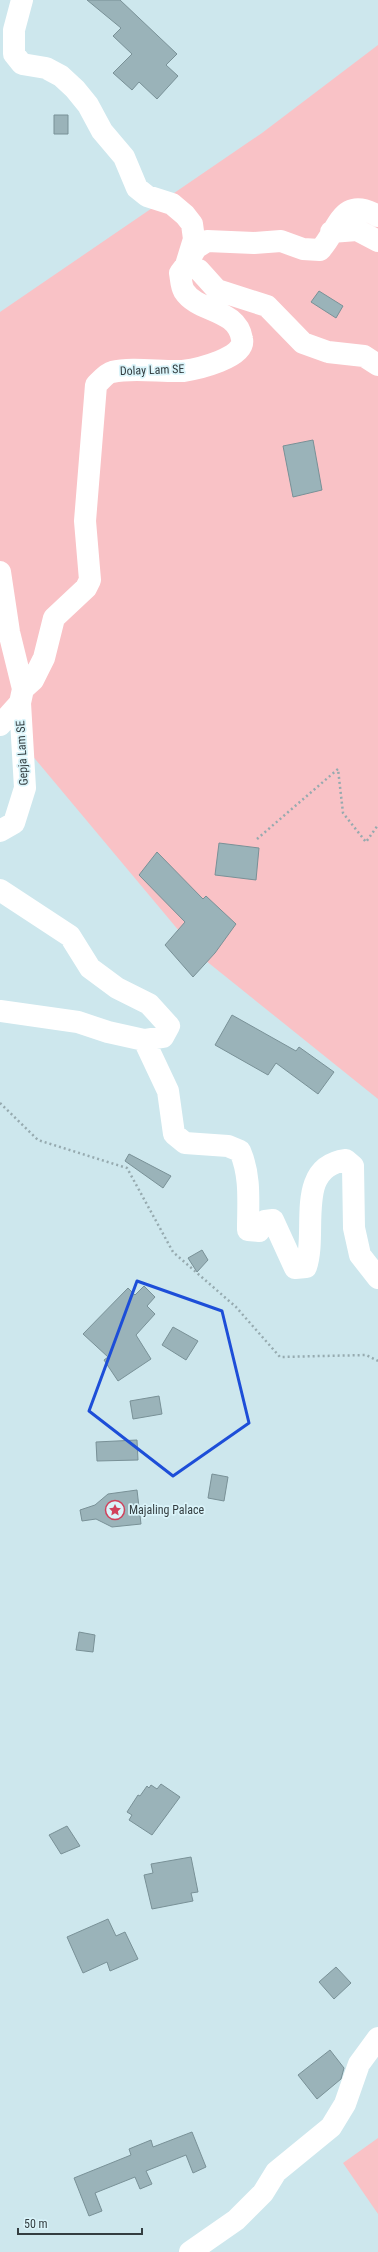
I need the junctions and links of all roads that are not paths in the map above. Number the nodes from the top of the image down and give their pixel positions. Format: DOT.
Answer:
graph roads {
  1 [pos="22,0"];
  2 [pos="378,216"];
  3 [pos="331,232"];
  4 [pos="378,241"];
  5 [pos="186,265"];
  6 [pos="378,365"];
  7 [pos="0,572"];
  8 [pos="21,696"];
  9 [pos="0,726"];
  10 [pos="0,831"];
  11 [pos="0,890"];
  12 [pos="0,1011"];
  13 [pos="144,1040"];
  14 [pos="378,1278"];
  15 [pos="378,2038"];
  16 [pos="190,2252"];
  1 -- 5 [label="street"];
  2 -- 3 [label="street"];
  3 -- 4 [label="street"];
  3 -- 5 [label="street"];
  5 -- 6 [label="street"];
  5 -- 8 [label="street, Dolay Lam SE"];
  7 -- 8 [label="street"];
  8 -- 9 [label="street, Dolay Lam SE"];
  8 -- 10 [label="street, Gepja Lam SE"];
  11 -- 13 [label="street"];
  12 -- 13 [label="street"];
  13 -- 14 [label="street"];
  15 -- 16 [label="street"];
}
